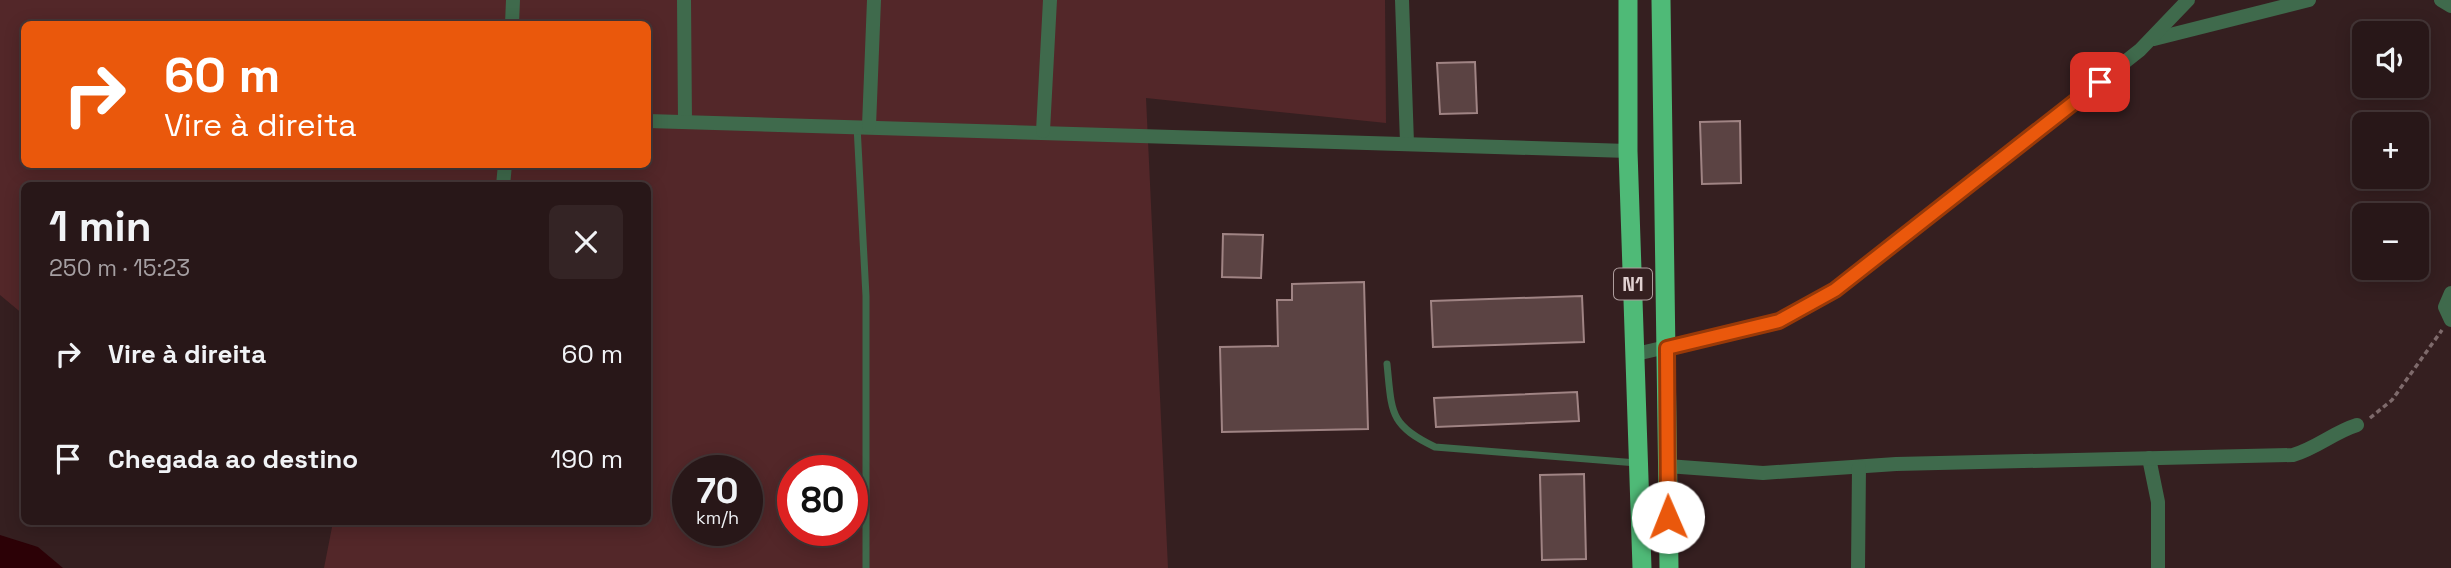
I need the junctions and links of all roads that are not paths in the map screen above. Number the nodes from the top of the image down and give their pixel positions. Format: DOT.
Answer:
graph roads {
  1 [pos="513,0"];
  2 [pos="684,0"];
  3 [pos="874,0"];
  4 [pos="1050,0"];
  5 [pos="1402,0"];
  6 [pos="1628,0"];
  7 [pos="1661,0"];
  8 [pos="2188,0"];
  9 [pos="2308,0"];
  10 [pos="2441,0"];
  11 [pos="2451,6"];
  12 [pos="512,21"];
  13 [pos="2151,40"];
  14 [pos="651,121"];
  15 [pos="685,121"];
  16 [pos="863,126"];
  17 [pos="1042,131"];
  18 [pos="1407,143"];
  19 [pos="1628,151"];
  20 [pos="2451,293"];
  21 [pos="2450,320"];
  22 [pos="1667,348"];
  23 [pos="1636,354"];
  24 [pos="1387,364"];
  25 [pos="2357,425"];
  26 [pos="2150,458"];
  27 [pos="1639,463"];
  28 [pos="1667,466"];
  29 [pos="1859,467"];
  30 [pos="866,568"];
  31 [pos="1642,568"];
  32 [pos="1669,568"];
  33 [pos="1858,568"];
  34 [pos="2158,568"];
  1 -- 12 [label="street"];
  2 -- 15 [label="street"];
  3 -- 16 [label="street"];
  4 -- 17 [label="street"];
  5 -- 18 [label="street"];
  6 -- 19 [label="highway, N1"];
  7 -- 22 [label="highway, N1"];
  8 -- 13 [label="street"];
  9 -- 13 [label="street"];
  10 -- 11 [label="street"];
  13 -- 22 [label="street"];
  14 -- 15 [label="street"];
  15 -- 16 [label="street"];
  16 -- 17 [label="street"];
  16 -- 30 [label="lane"];
  17 -- 18 [label="street"];
  18 -- 19 [label="street"];
  19 -- 23 [label="highway, N1"];
  20 -- 21 [label="street"];
  22 -- 23 [label="street"];
  22 -- 28 [label="highway, N1"];
  23 -- 27 [label="highway, N1"];
  24 -- 27 [label="lane"];
  25 -- 26 [label="street"];
  26 -- 29 [label="street"];
  26 -- 34 [label="street"];
  27 -- 31 [label="highway, N1"];
  28 -- 29 [label="street"];
  28 -- 32 [label="highway, N1"];
  29 -- 33 [label="street"];
}
